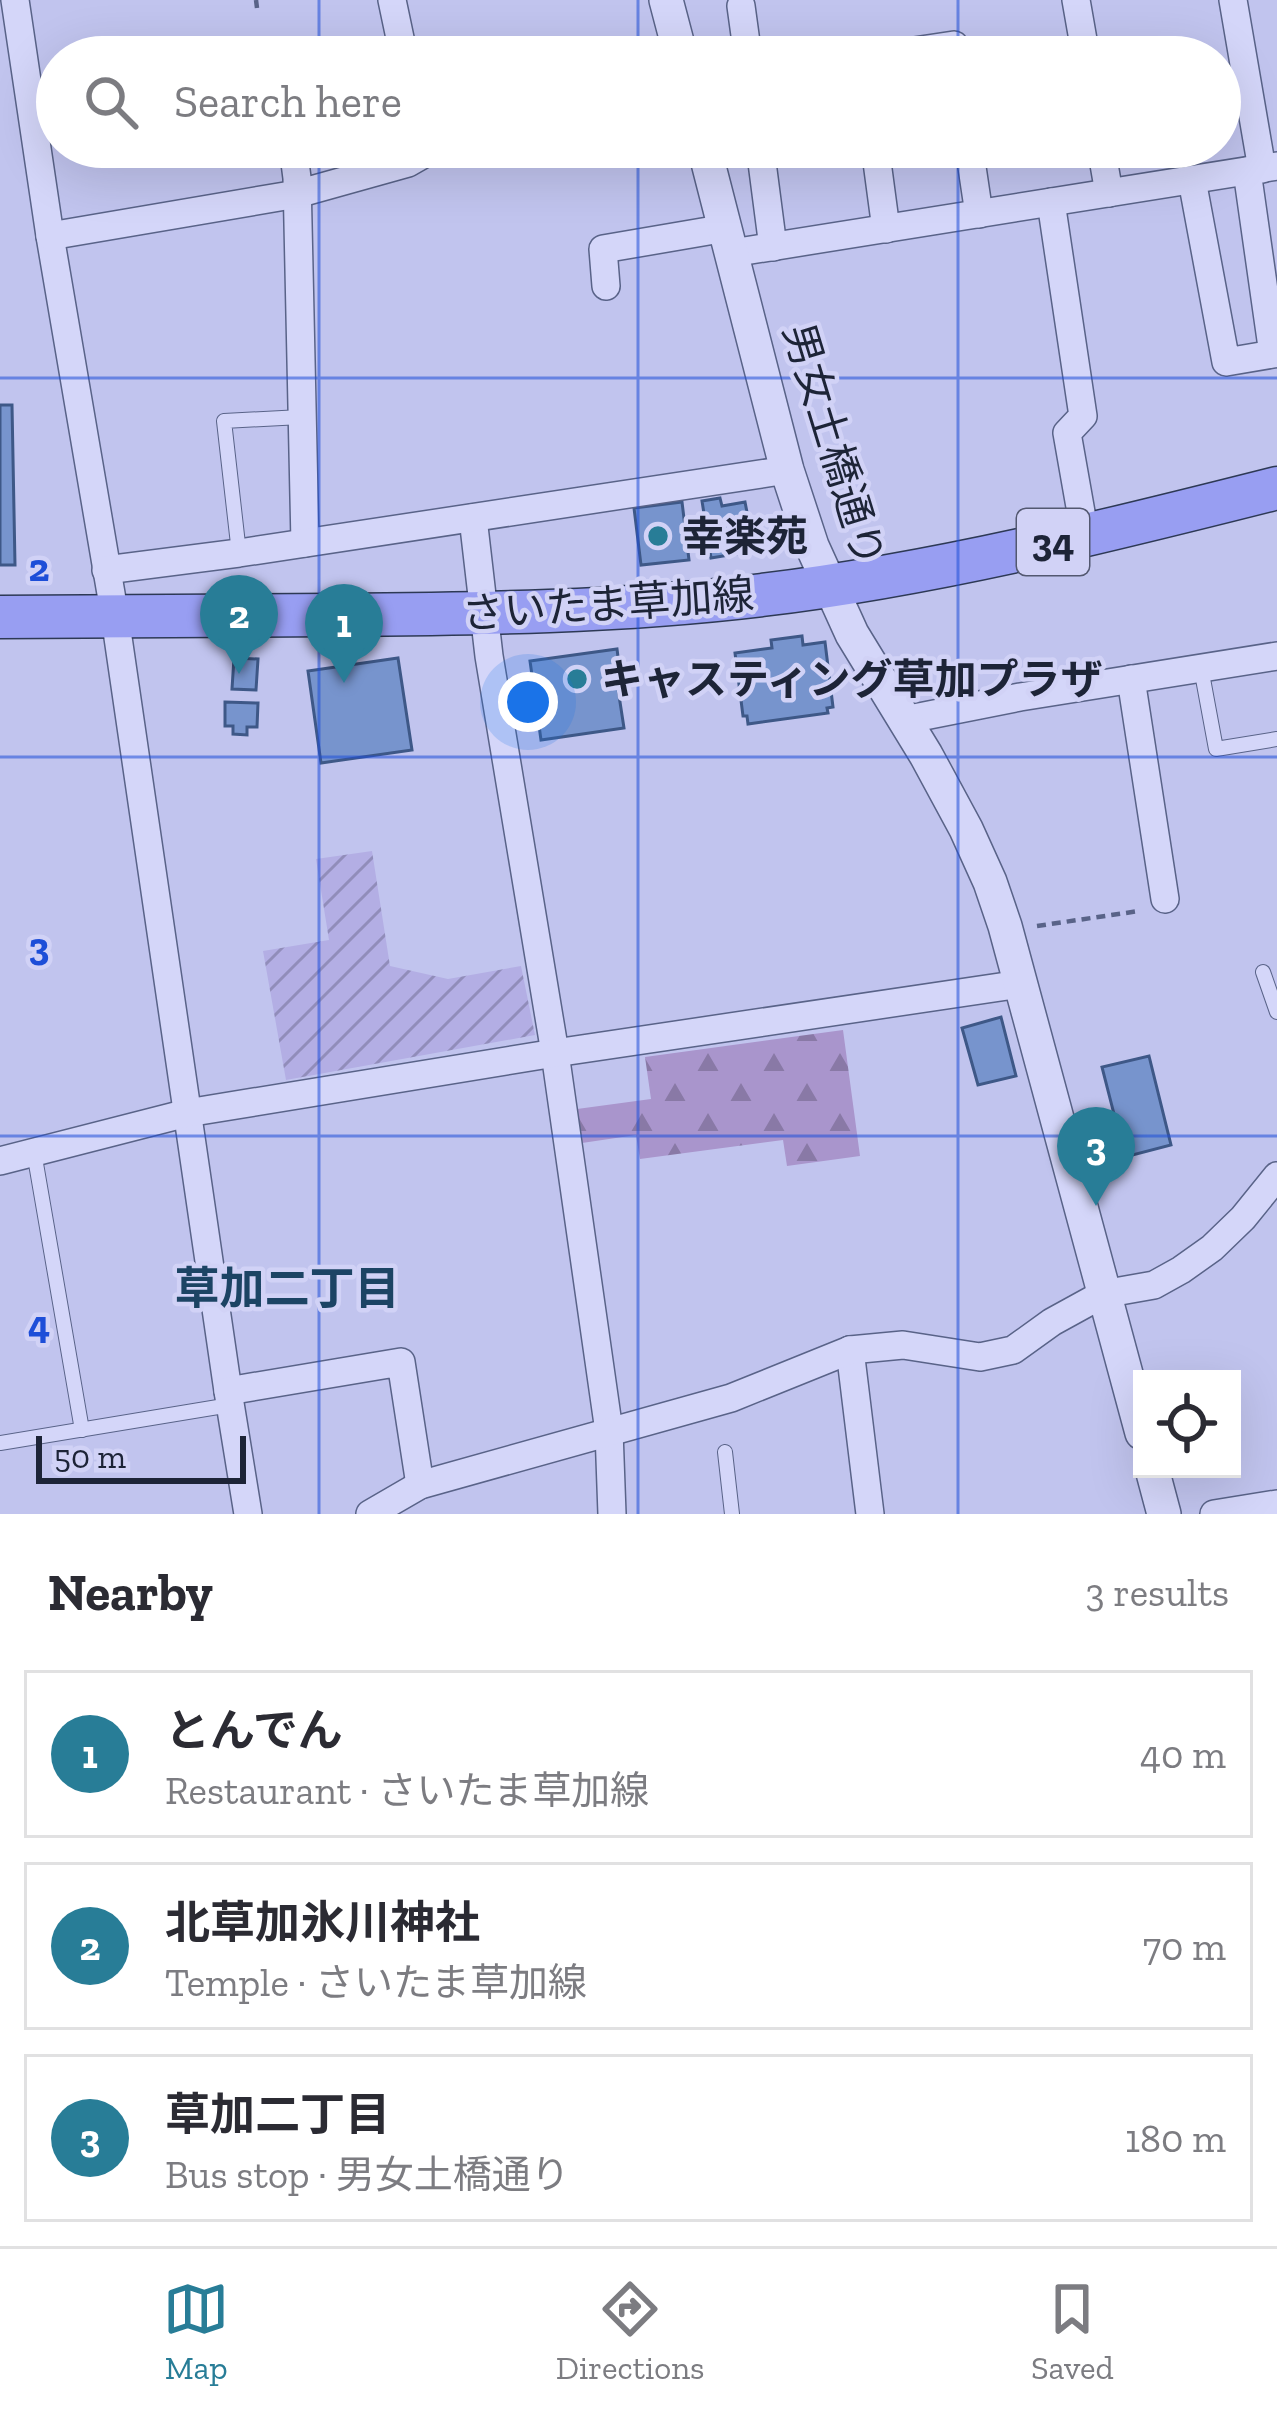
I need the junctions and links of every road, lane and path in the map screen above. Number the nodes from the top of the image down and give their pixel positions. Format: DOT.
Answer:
graph roads {
  1 [pos="15,0"];
  2 [pos="392,0"];
  3 [pos="665,0"];
  4 [pos="1076,0"];
  5 [pos="1232,0"];
  6 [pos="741,6"];
  7 [pos="400,36"];
  8 [pos="674,36"];
  9 [pos="745,36"];
  10 [pos="1082,36"];
  11 [pos="1238,36"];
  12 [pos="1241,51"];
  13 [pos="36,142"];
  14 [pos="40,168"];
  15 [pos="295,168"];
  16 [pos="390,168"];
  17 [pos="710,168"];
  18 [pos="763,168"];
  19 [pos="878,168"];
  20 [pos="972,168"];
  21 [pos="1105,168"];
  22 [pos="1262,169"];
  23 [pos="1192,180"];
  24 [pos="1109,193"];
  25 [pos="297,194"];
  26 [pos="1051,202"];
  27 [pos="979,214"];
  28 [pos="886,229"];
  29 [pos="50,236"];
  30 [pos="729,240"];
  31 [pos="773,248"];
  32 [pos="606,286"];
  33 [pos="301,417"];
  34 [pos="788,470"];
  35 [pos="1277,488"];
  36 [pos="473,518"];
  37 [pos="1085,535"];
  38 [pos="305,543"];
  39 [pos="239,553"];
  40 [pos="106,570"];
  41 [pos="827,585"];
  42 [pos="485,614"];
  43 [pos="116,616"];
  44 [pos="0,617"];
  45 [pos="1277,656"];
  46 [pos="1201,668"];
  47 [pos="1131,679"];
  48 [pos="904,720"];
  49 [pos="1277,739"];
  50 [pos="1165,899"];
  51 [pos="1021,928"];
  52 [pos="1262,972"];
  53 [pos="1020,984"];
  54 [pos="1277,1012"];
  55 [pos="554,1053"];
  56 [pos="187,1113"];
  57 [pos="34,1152"];
  58 [pos="0,1161"];
  59 [pos="1277,1176"];
  60 [pos="1103,1294"];
  61 [pos="850,1350"];
  62 [pos="229,1398"];
  63 [pos="1133,1401"];
  64 [pos="82,1430"];
  65 [pos="609,1431"];
  66 [pos="0,1443"];
  67 [pos="725,1452"];
  68 [pos="1154,1478"];
  69 [pos="421,1485"];
  70 [pos="1277,1504"];
  71 [pos="248,1514"];
  72 [pos="370,1514"];
  73 [pos="612,1514"];
  74 [pos="732,1514"];
  75 [pos="870,1514"];
  76 [pos="1164,1514"];
  77 [pos="1214,1514"];
  1 -- 13 [label="street"];
  2 -- 7 [label="street"];
  3 -- 8 [label="street"];
  4 -- 10 [label="street"];
  5 -- 11 [label="street"];
  6 -- 9 [label="street"];
  12 -- 22 [label="street"];
  14 -- 29 [label="street"];
  15 -- 25 [label="street"];
  16 -- 25 [label="street"];
  17 -- 30 [label="street, 男女土橋通り"];
  18 -- 31 [label="street"];
  19 -- 28 [label="street"];
  20 -- 27 [label="street"];
  21 -- 24 [label="street"];
  22 -- 23 [label="street"];
  22 -- 23 [label="street"];
  23 -- 24 [label="street"];
  24 -- 26 [label="street"];
  25 -- 29 [label="street"];
  25 -- 33 [label="street"];
  26 -- 27 [label="street"];
  26 -- 37 [label="street"];
  27 -- 28 [label="street"];
  28 -- 31 [label="street"];
  29 -- 40 [label="street"];
  30 -- 31 [label="street"];
  30 -- 32 [label="street"];
  30 -- 34 [label="street, 男女土橋通り"];
  33 -- 38 [label="street"];
  33 -- 39 [label="lane"];
  34 -- 36 [label="street"];
  34 -- 41 [label="street, 男女土橋通り"];
  35 -- 37 [label="main road, さいたま草加線 / 34"];
  36 -- 38 [label="street"];
  36 -- 42 [label="street"];
  37 -- 41 [label="main road, さいたま草加線 / 34"];
  38 -- 39 [label="street"];
  39 -- 40 [label="street"];
  40 -- 43 [label="street"];
  41 -- 42 [label="main road, さいたま草加線 / 34"];
  41 -- 48 [label="street, 男女土橋通り"];
  42 -- 43 [label="main road, さいたま草加線 / 34"];
  42 -- 55 [label="street"];
  43 -- 44 [label="main road, さいたま草加線 / 34"];
  43 -- 56 [label="street"];
  45 -- 46 [label="street"];
  46 -- 47 [label="street"];
  46 -- 49 [label="lane"];
  47 -- 48 [label="street"];
  47 -- 50 [label="street"];
  48 -- 53 [label="street, 男女土橋通り"];
  50 -- 51 [label="path"];
  52 -- 54 [label="lane"];
  53 -- 55 [label="street"];
  53 -- 60 [label="street, 男女土橋通り"];
  55 -- 56 [label="street"];
  55 -- 65 [label="street"];
  56 -- 57 [label="street"];
  56 -- 62 [label="street"];
  57 -- 58 [label="street"];
  57 -- 64 [label="lane"];
  59 -- 60 [label="street"];
  60 -- 61 [label="street"];
  60 -- 63 [label="street, 男女土橋通り"];
  61 -- 65 [label="street"];
  61 -- 75 [label="street"];
  62 -- 64 [label="lane"];
  62 -- 69 [label="street"];
  62 -- 71 [label="street"];
  64 -- 66 [label="lane"];
  65 -- 69 [label="street"];
  65 -- 73 [label="street"];
  67 -- 74 [label="lane"];
  68 -- 76 [label="street"];
  69 -- 72 [label="street"];
  70 -- 77 [label="street"];
}
